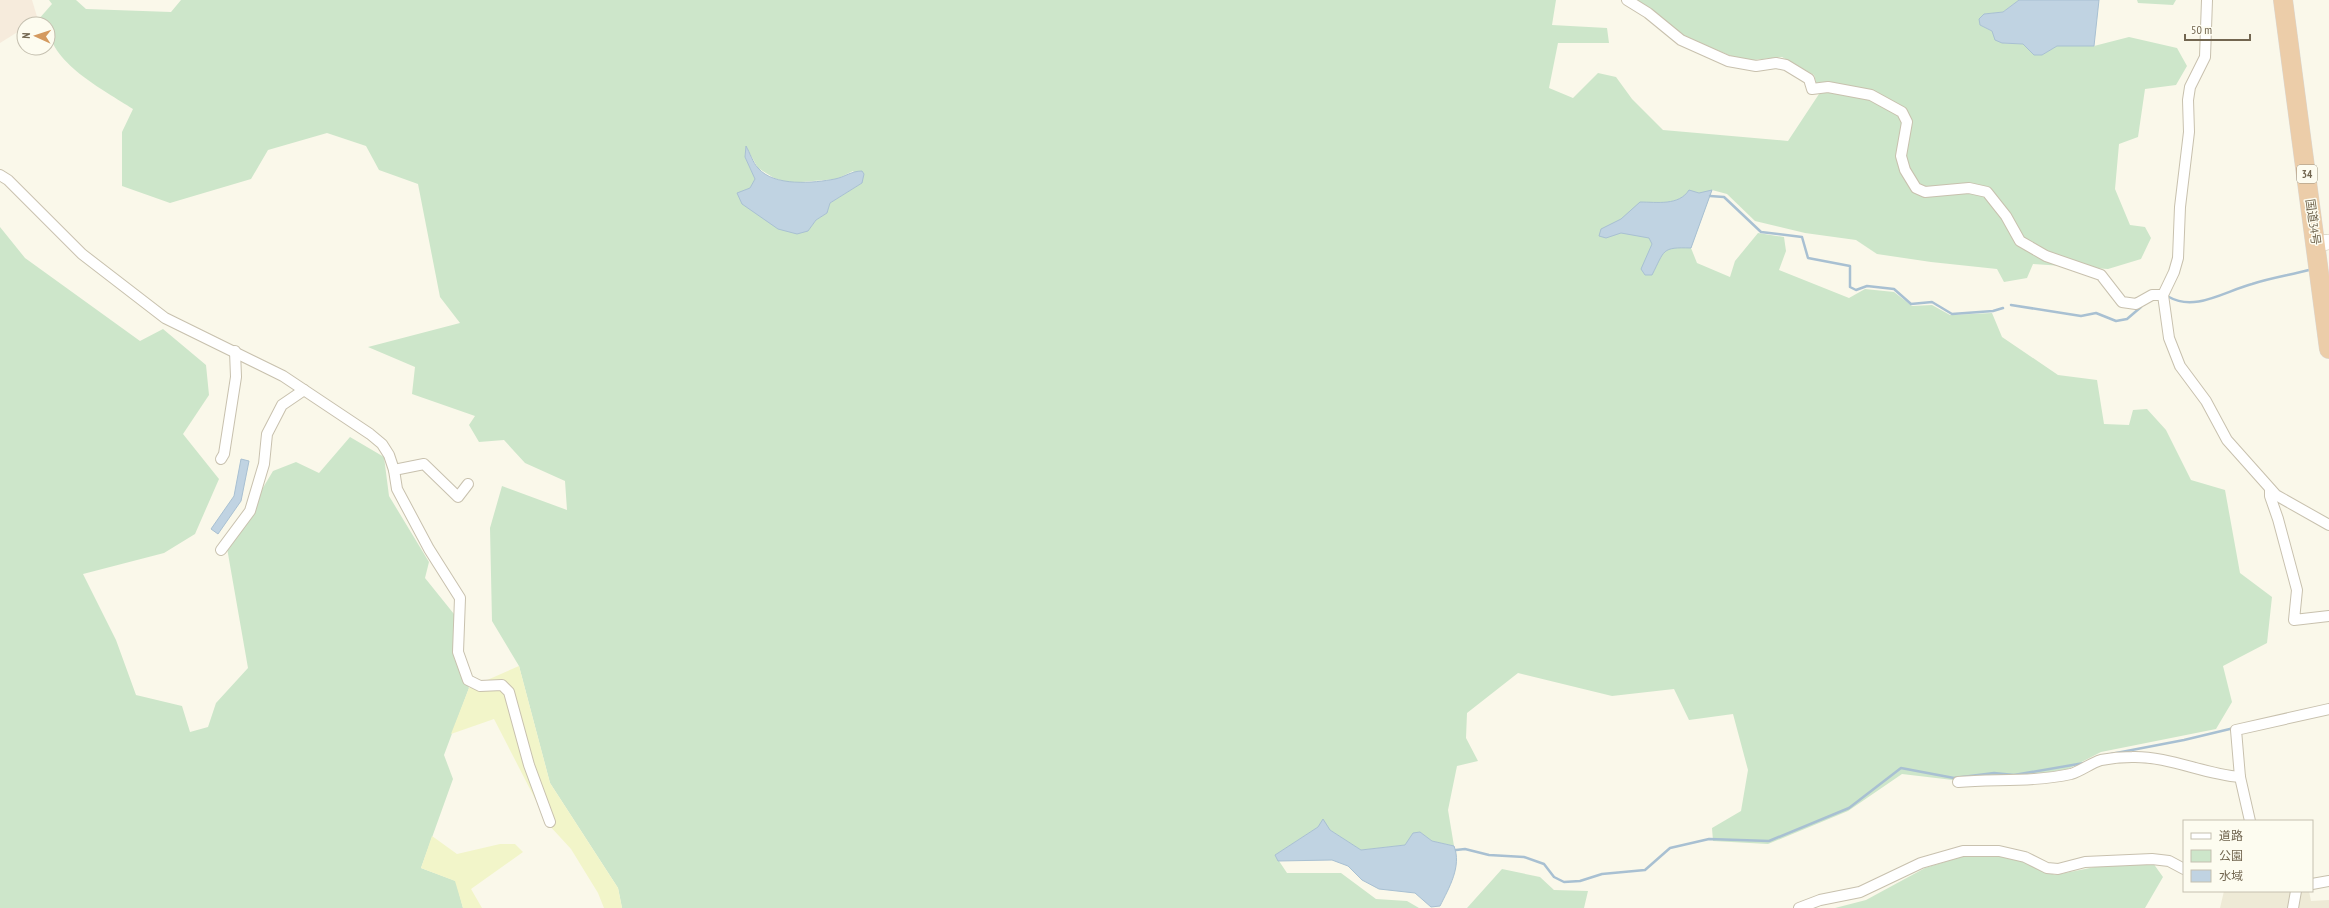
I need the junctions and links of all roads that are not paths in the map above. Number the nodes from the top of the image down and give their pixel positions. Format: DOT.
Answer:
graph roads {
  1 [pos="1626,0"];
  2 [pos="2207,0"];
  3 [pos="2283,0"];
  4 [pos="0,175"];
  5 [pos="2323,243"];
  6 [pos="2163,295"];
  7 [pos="2329,349"];
  8 [pos="235,351"];
  9 [pos="304,390"];
  10 [pos="221,459"];
  11 [pos="394,470"];
  12 [pos="468,484"];
  13 [pos="2270,489"];
  14 [pos="2329,525"];
  15 [pos="221,550"];
  16 [pos="2329,616"];
  17 [pos="2329,708"];
  18 [pos="2240,777"];
  19 [pos="1958,782"];
  20 [pos="2250,820"];
  21 [pos="550,822"];
  22 [pos="2183,868"];
  23 [pos="2329,881"];
  24 [pos="2313,884"];
  25 [pos="2296,892"];
  26 [pos="1799,908"];
  27 [pos="2293,908"];
  1 -- 6 [label="street"];
  2 -- 6 [label="street"];
  3 -- 5 [label="highway, 国道34号 / 34"];
  4 -- 8 [label="street"];
  5 -- 7 [label="highway, 国道34号 / 34"];
  6 -- 13 [label="street"];
  8 -- 9 [label="street"];
  8 -- 10 [label="street"];
  9 -- 11 [label="street"];
  9 -- 15 [label="street"];
  11 -- 12 [label="street"];
  11 -- 21 [label="street"];
  13 -- 14 [label="street"];
  13 -- 16 [label="street"];
  17 -- 18 [label="street"];
  18 -- 19 [label="street"];
  18 -- 20 [label="street"];
  22 -- 26 [label="street"];
  23 -- 24 [label="street"];
  25 -- 27 [label="street"];
}
